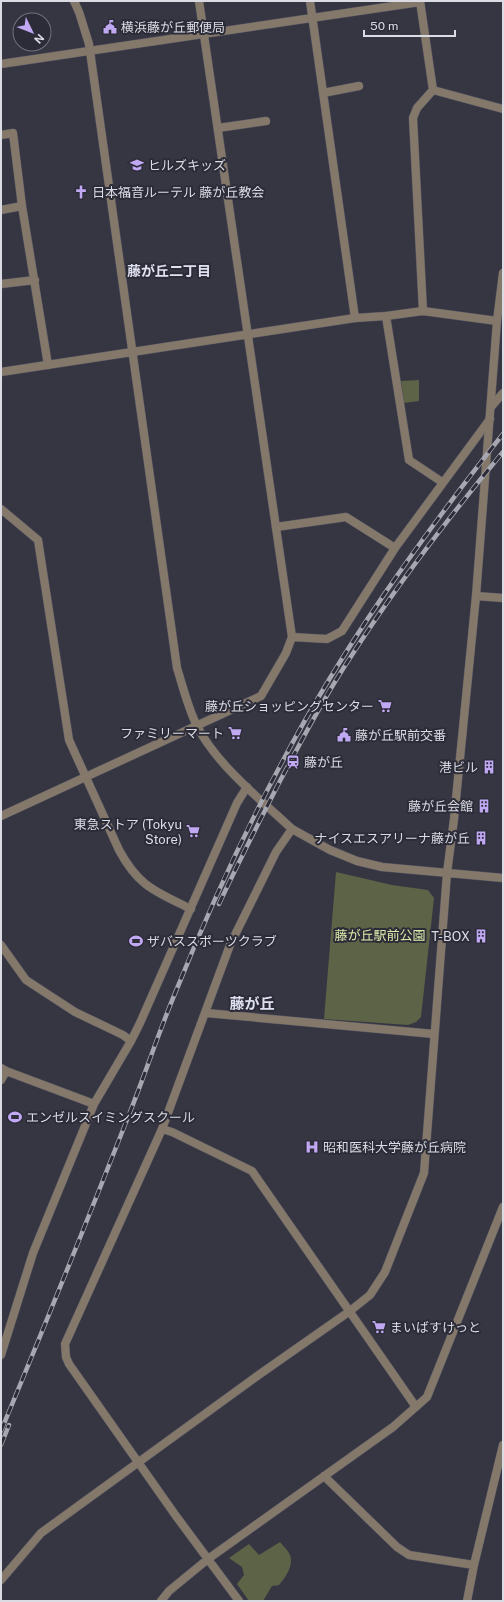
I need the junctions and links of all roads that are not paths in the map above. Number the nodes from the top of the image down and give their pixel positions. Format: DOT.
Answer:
graph roads {
  1 [pos="74,1"];
  2 [pos="198,1"];
  3 [pos="310,1"];
  4 [pos="420,2"];
  5 [pos="312,18"];
  6 [pos="204,34"];
  7 [pos="90,51"];
  8 [pos="1,64"];
  9 [pos="359,86"];
  10 [pos="433,90"];
  11 [pos="323,93"];
  12 [pos="503,109"];
  13 [pos="266,121"];
  14 [pos="218,128"];
  15 [pos="1,135"];
  16 [pos="22,206"];
  17 [pos="1,210"];
  18 [pos="503,273"];
  19 [pos="34,280"];
  20 [pos="1,284"];
  21 [pos="423,312"];
  22 [pos="386,316"];
  23 [pos="355,318"];
  24 [pos="497,321"];
  25 [pos="248,334"];
  26 [pos="132,352"];
  27 [pos="48,365"];
  28 [pos="1,372"];
  29 [pos="503,393"];
  30 [pos="491,407"];
  31 [pos="490,419"];
  32 [pos="442,482"];
  33 [pos="1,509"];
  34 [pos="276,527"];
  35 [pos="395,548"];
  36 [pos="476,596"];
  37 [pos="503,598"];
  38 [pos="292,637"];
  39 [pos="197,726"];
  40 [pos="85,776"];
  41 [pos="247,787"];
  42 [pos="1,816"];
  43 [pos="292,829"];
  44 [pos="447,873"];
  45 [pos="503,878"];
  46 [pos="191,909"];
  47 [pos="1,945"];
  48 [pos="206,1013"];
  49 [pos="434,1034"];
  50 [pos="131,1041"];
  51 [pos="4,1069"];
  52 [pos="1,1080"];
  53 [pos="94,1104"];
  54 [pos="162,1129"];
  55 [pos="503,1207"];
  56 [pos="500,1222"];
  57 [pos="350,1311"];
  58 [pos="1,1355"];
  59 [pos="416,1407"];
  60 [pos="503,1444"];
  61 [pos="138,1462"];
  62 [pos="324,1476"];
  63 [pos="208,1560"];
  64 [pos="474,1565"];
  65 [pos="1,1580"];
  66 [pos="161,1601"];
  67 [pos="239,1601"];
  68 [pos="467,1601"];
  1 -- 7 [label="street"];
  2 -- 6 [label="street"];
  3 -- 5 [label="street"];
  4 -- 5 [label="street"];
  4 -- 10 [label="street"];
  5 -- 6 [label="street"];
  5 -- 11 [label="street"];
  6 -- 7 [label="street"];
  6 -- 14 [label="street"];
  7 -- 8 [label="street"];
  7 -- 26 [label="street"];
  9 -- 11 [label="street"];
  10 -- 12 [label="street"];
  10 -- 21 [label="street"];
  11 -- 23 [label="street"];
  13 -- 14 [label="street"];
  14 -- 25 [label="street"];
  15 -- 16 [label="street"];
  16 -- 17 [label="street"];
  16 -- 19 [label="street"];
  18 -- 24 [label="street"];
  19 -- 20 [label="street"];
  19 -- 27 [label="street"];
  21 -- 22 [label="street"];
  21 -- 24 [label="street"];
  22 -- 23 [label="street"];
  22 -- 32 [label="street"];
  23 -- 25 [label="street"];
  24 -- 30 [label="street"];
  25 -- 26 [label="street"];
  25 -- 34 [label="street"];
  26 -- 27 [label="street"];
  26 -- 39 [label="street"];
  27 -- 28 [label="street"];
  29 -- 30 [label="street"];
  30 -- 31 [label="street"];
  31 -- 32 [label="street"];
  31 -- 36 [label="street"];
  32 -- 35 [label="street"];
  33 -- 40 [label="street"];
  34 -- 35 [label="street"];
  34 -- 38 [label="street"];
  35 -- 38 [label="street"];
  36 -- 37 [label="street"];
  36 -- 44 [label="street"];
  38 -- 39 [label="street"];
  39 -- 40 [label="street"];
  39 -- 41 [label="street"];
  40 -- 42 [label="street"];
  40 -- 46 [label="street"];
  41 -- 43 [label="street"];
  41 -- 46 [label="street"];
  43 -- 44 [label="street"];
  43 -- 48 [label="street"];
  44 -- 45 [label="street"];
  44 -- 49 [label="street"];
  46 -- 50 [label="street"];
  47 -- 50 [label="street"];
  48 -- 49 [label="street"];
  48 -- 54 [label="street"];
  49 -- 57 [label="street"];
  50 -- 53 [label="street"];
  51 -- 52 [label="street"];
  51 -- 53 [label="street"];
  53 -- 58 [label="street"];
  54 -- 57 [label="street"];
  54 -- 61 [label="street"];
  55 -- 56 [label="street"];
  56 -- 59 [label="street"];
  57 -- 59 [label="street"];
  57 -- 61 [label="street"];
  59 -- 62 [label="street"];
  60 -- 64 [label="street"];
  61 -- 63 [label="street"];
  61 -- 65 [label="street"];
  62 -- 63 [label="street"];
  62 -- 64 [label="street"];
  63 -- 66 [label="street"];
  63 -- 67 [label="street"];
  64 -- 68 [label="street"];
}
